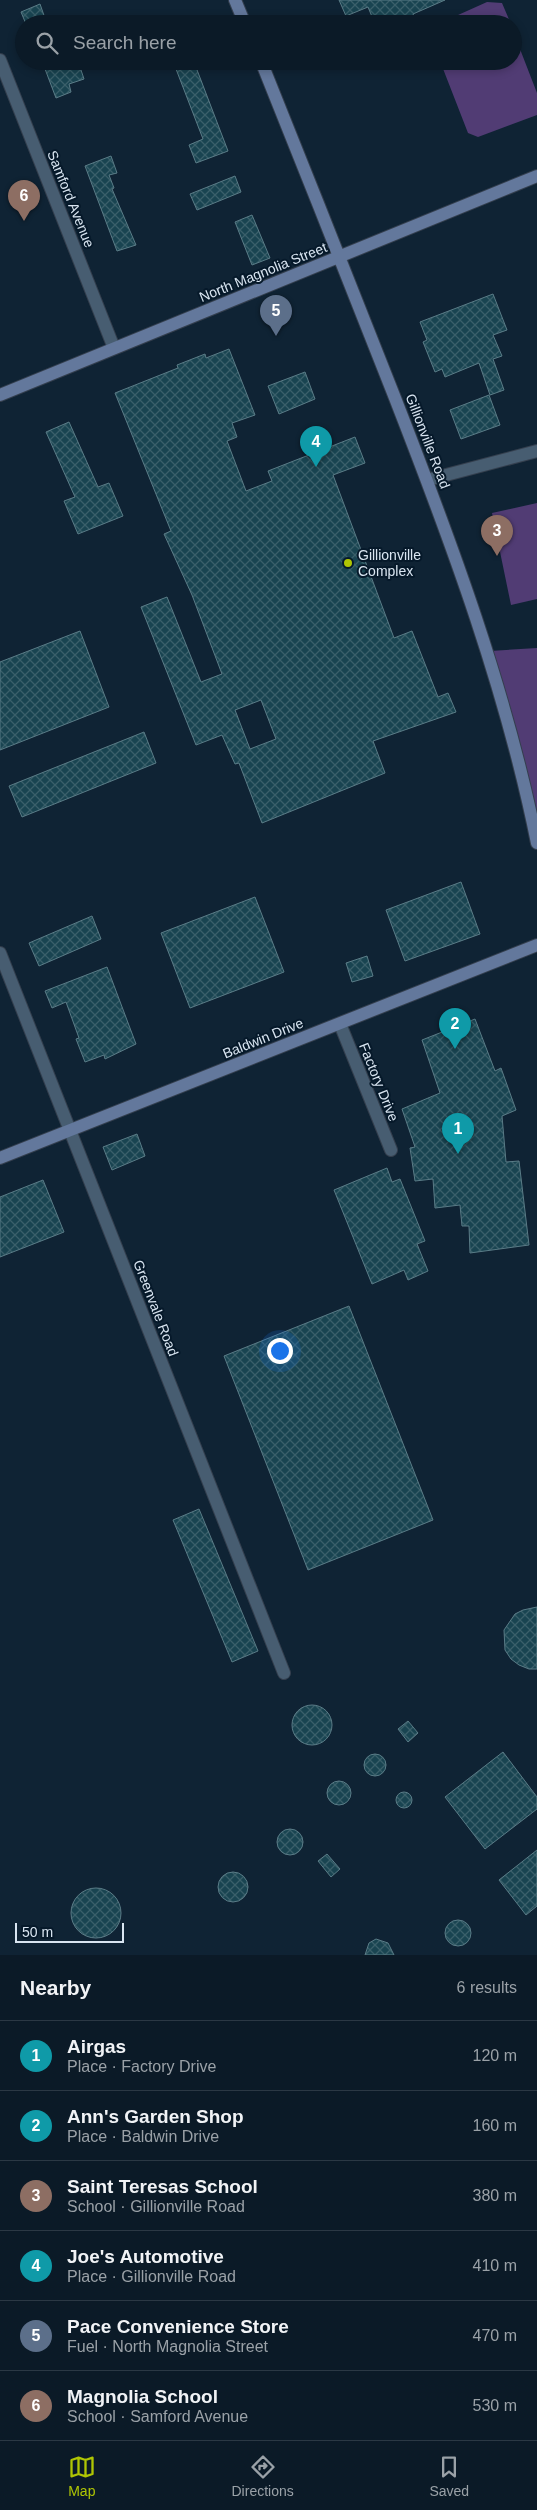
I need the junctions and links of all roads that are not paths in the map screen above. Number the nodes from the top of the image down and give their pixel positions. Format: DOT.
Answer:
graph roads {
  1 [pos="235,0"];
  2 [pos="241,15"];
  3 [pos="0,60"];
  4 [pos="265,70"];
  5 [pos="537,176"];
  6 [pos="339,258"];
  7 [pos="114,348"];
  8 [pos="0,395"];
  9 [pos="537,451"];
  10 [pos="428,480"];
  11 [pos="537,843"];
  12 [pos="537,945"];
  13 [pos="0,953"];
  14 [pos="340,1024"];
  15 [pos="70,1130"];
  16 [pos="391,1150"];
  17 [pos="0,1158"];
  18 [pos="284,1673"];
  1 -- 2 [label="street"];
  3 -- 7 [label="street, Samford Avenue"];
  4 -- 6 [label="street, Gillionville Road"];
  5 -- 6 [label="street, North Magnolia Street"];
  6 -- 7 [label="street, North Magnolia Street"];
  6 -- 10 [label="street, Gillionville Road"];
  7 -- 8 [label="street, North Magnolia Street"];
  9 -- 10 [label="street"];
  10 -- 11 [label="street, Gillionville Road"];
  12 -- 14 [label="street, Baldwin Drive"];
  13 -- 15 [label="street, Greenvale Road"];
  14 -- 15 [label="street, Baldwin Drive"];
  14 -- 16 [label="street, Factory Drive"];
  15 -- 17 [label="street, Baldwin Drive"];
  15 -- 18 [label="street, Greenvale Road"];
}
